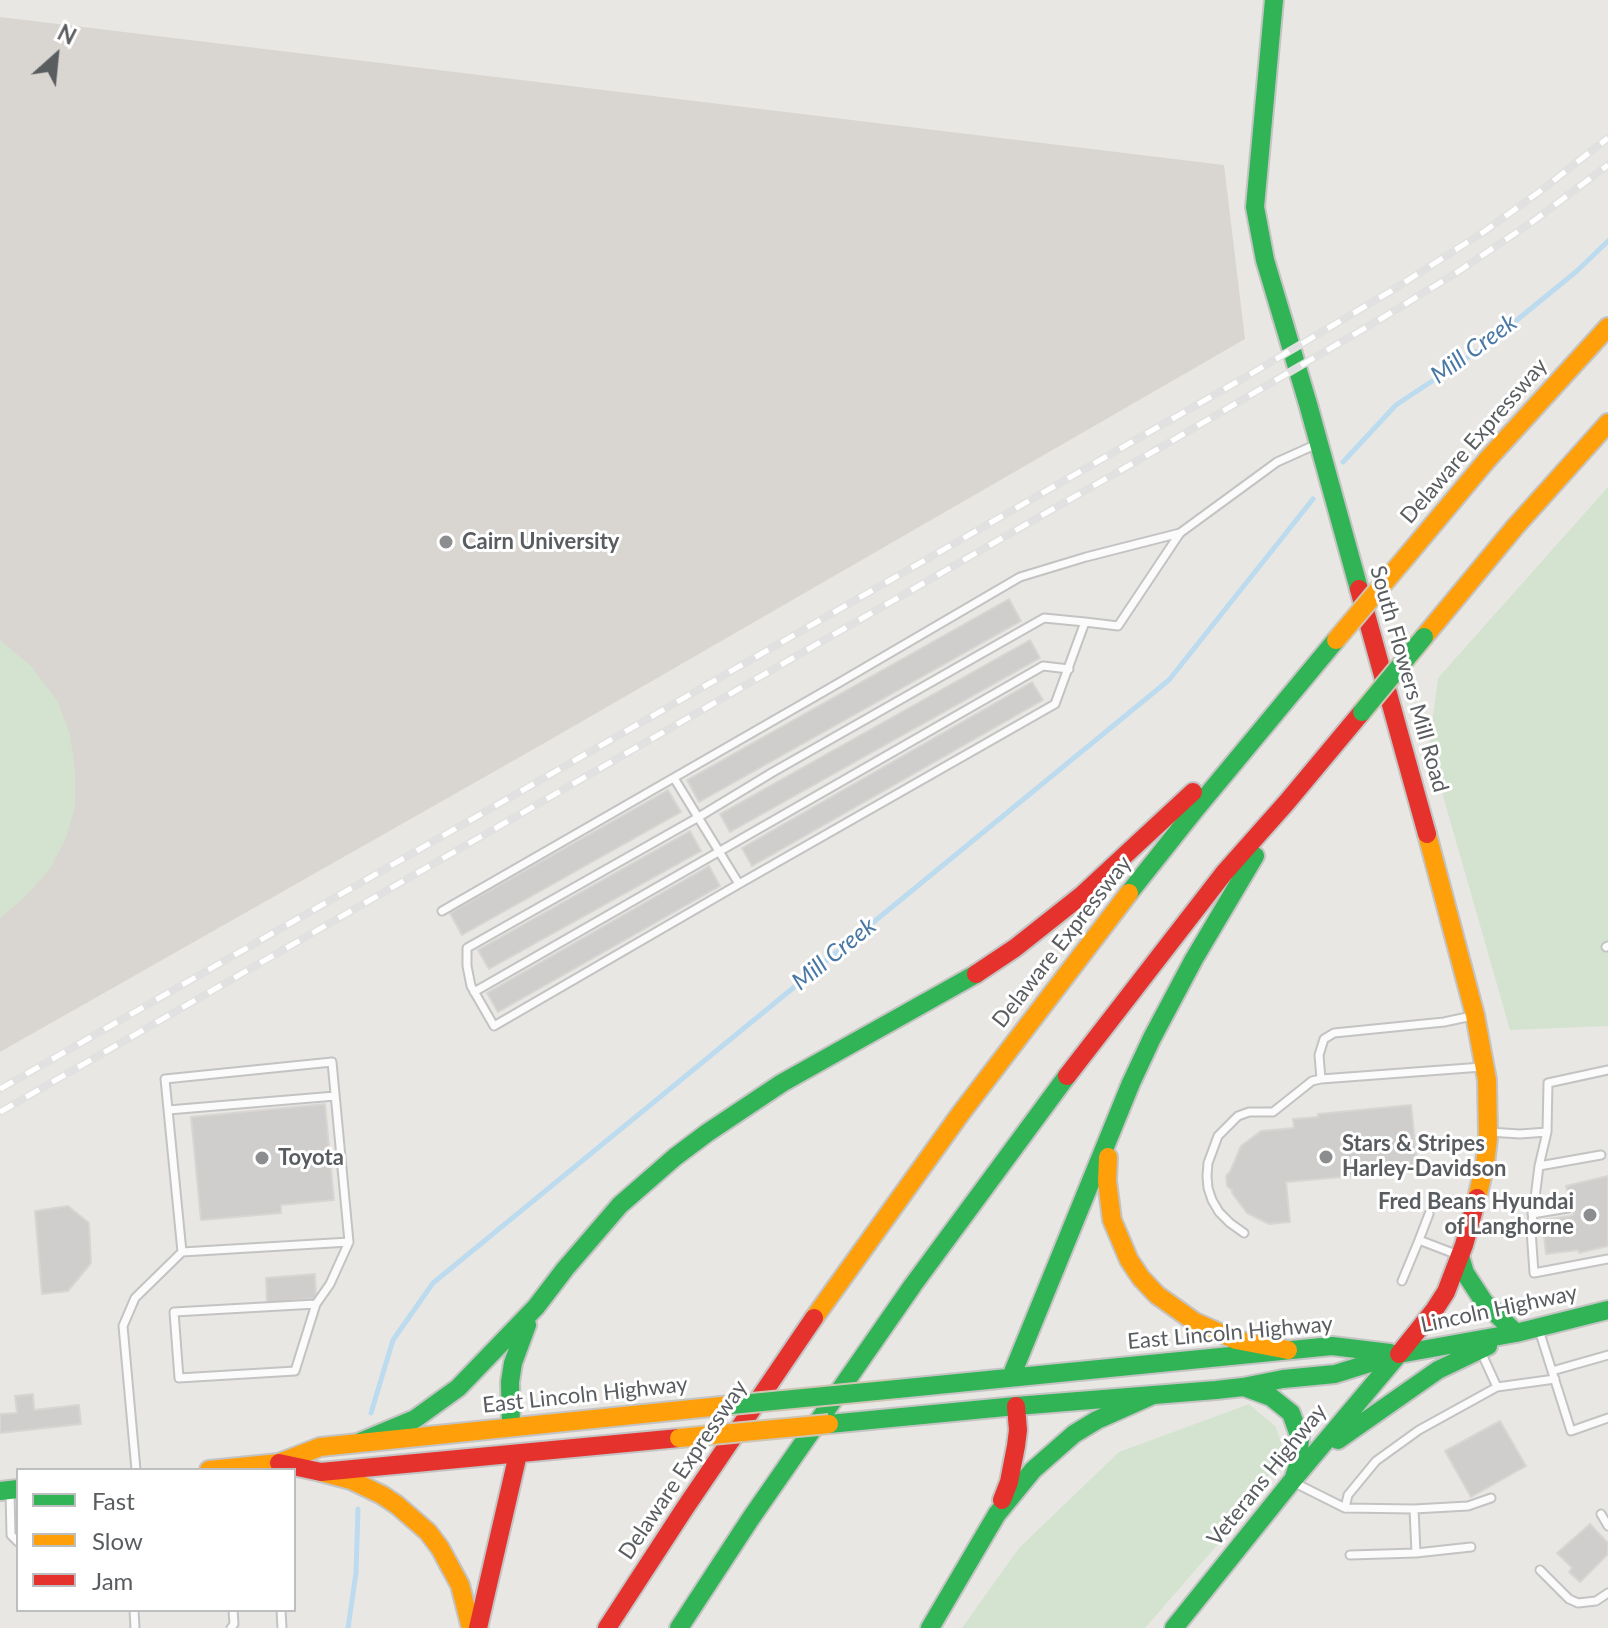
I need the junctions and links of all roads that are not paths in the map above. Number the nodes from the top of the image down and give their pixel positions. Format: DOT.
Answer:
graph roads {
  1 [pos="1274,0"];
  2 [pos="1608,327"];
  3 [pos="1608,423"];
  4 [pos="1319,443"];
  5 [pos="1180,533"];
  6 [pos="1085,622"];
  7 [pos="1069,669"];
  8 [pos="1276,711"];
  9 [pos="674,778"];
  10 [pos="1287,802"];
  11 [pos="697,818"];
  12 [pos="718,852"];
  13 [pos="739,884"];
  14 [pos="442,911"];
  15 [pos="474,992"];
  16 [pos="1475,1015"];
  17 [pos="1485,1067"];
  18 [pos="1608,1070"];
  19 [pos="1321,1079"];
  20 [pos="335,1096"];
  21 [pos="168,1110"];
  22 [pos="1112,1131"];
  23 [pos="1488,1132"];
  24 [pos="1547,1132"];
  25 [pos="1601,1155"];
  26 [pos="1539,1166"];
  27 [pos="1568,1208"];
  28 [pos="1429,1214"];
  29 [pos="1532,1214"];
  30 [pos="1244,1233"];
  31 [pos="1419,1240"];
  32 [pos="349,1242"];
  33 [pos="182,1252"];
  34 [pos="1460,1256"];
  35 [pos="1608,1259"];
  36 [pos="1402,1281"];
  37 [pos="316,1304"];
  38 [pos="536,1307"];
  39 [pos="1608,1310"];
  40 [pos="1539,1328"];
  41 [pos="1516,1333"];
  42 [pos="1480,1349"];
  43 [pos="1288,1350"];
  44 [pos="1399,1354"];
  45 [pos="1608,1355"];
  46 [pos="1554,1375"];
  47 [pos="1011,1377"];
  48 [pos="1243,1387"];
  49 [pos="1497,1387"];
  50 [pos="1151,1396"];
  51 [pos="1016,1406"];
  52 [pos="1608,1418"];
  53 [pos="511,1426"];
  54 [pos="360,1442"];
  55 [pos="518,1454"];
  56 [pos="1311,1459"];
  57 [pos="279,1463"];
  58 [pos="136,1468"];
  59 [pos="229,1468"];
  60 [pos="321,1472"];
  61 [pos="1292,1481"];
  62 [pos="9,1490"];
  63 [pos="1491,1498"];
  64 [pos="1345,1508"];
  65 [pos="1414,1509"];
  66 [pos="997,1514"];
  67 [pos="1601,1514"];
  68 [pos="1608,1526"];
  69 [pos="16,1540"];
  70 [pos="1471,1547"];
  71 [pos="1416,1553"];
  72 [pos="1350,1555"];
  73 [pos="1540,1570"];
  74 [pos="1608,1593"];
  75 [pos="471,1628"];
  76 [pos="478,1628"];
  77 [pos="607,1628"];
  78 [pos="679,1628"];
  79 [pos="930,1628"];
  80 [pos="1174,1628"];
  1 -- 4 [label="main road, South Flowers Mill Road"];
  2 -- 8 [label="main road, Delaware Expressway, bridge"];
  3 -- 10 [label="main road, bridge"];
  4 -- 5 [label="lane"];
  4 -- 16 [label="main road, South Flowers Mill Road"];
  5 -- 6 [label="lane"];
  5 -- 9 [label="lane"];
  6 -- 7 [label="lane"];
  6 -- 11 [label="lane"];
  7 -- 12 [label="lane"];
  7 -- 13 [label="lane"];
  8 -- 38 [label="main road"];
  8 -- 77 [label="main road, Delaware Expressway"];
  9 -- 11 [label="lane"];
  9 -- 14 [label="lane"];
  10 -- 22 [label="main road"];
  10 -- 78 [label="main road"];
  11 -- 12 [label="lane"];
  11 -- 15 [label="lane"];
  12 -- 13 [label="lane"];
  12 -- 15 [label="lane"];
  13 -- 15 [label="lane"];
  16 -- 17 [label="main road, South Flowers Mill Road"];
  16 -- 19 [label="lane"];
  17 -- 19 [label="lane"];
  17 -- 23 [label="main road, South Flowers Mill Road"];
  18 -- 24 [label="lane"];
  19 -- 30 [label="lane"];
  20 -- 21 [label="lane"];
  20 -- 21 [label="lane"];
  20 -- 32 [label="lane"];
  21 -- 33 [label="lane"];
  22 -- 43 [label="main road"];
  22 -- 47 [label="main road"];
  23 -- 24 [label="lane"];
  23 -- 34 [label="main road, South Flowers Mill Road"];
  24 -- 26 [label="lane"];
  25 -- 26 [label="lane"];
  26 -- 29 [label="lane"];
  27 -- 29 [label="lane"];
  28 -- 31 [label="lane"];
  29 -- 35 [label="lane"];
  31 -- 34 [label="lane"];
  31 -- 36 [label="lane"];
  32 -- 33 [label="lane"];
  32 -- 37 [label="lane"];
  33 -- 58 [label="lane"];
  34 -- 41 [label="main road"];
  34 -- 44 [label="main road, South Flowers Mill Road"];
  37 -- 37 [label="lane"];
  38 -- 53 [label="main road"];
  38 -- 54 [label="main road"];
  39 -- 40 [label="main road, Lincoln Highway"];
  40 -- 41 [label="main road, Lincoln Highway"];
  40 -- 46 [label="lane"];
  41 -- 42 [label="main road"];
  41 -- 44 [label="main road, Lincoln Highway"];
  42 -- 49 [label="lane"];
  42 -- 56 [label="main road"];
  43 -- 44 [label="main road, East Lincoln Highway"];
  43 -- 47 [label="main road, East Lincoln Highway"];
  44 -- 48 [label="main road"];
  44 -- 56 [label="main road, Veterans Highway"];
  45 -- 46 [label="lane"];
  46 -- 49 [label="lane"];
  46 -- 52 [label="lane"];
  47 -- 51 [label="main road"];
  47 -- 53 [label="main road, East Lincoln Highway, bridge"];
  48 -- 50 [label="main road"];
  48 -- 61 [label="main road"];
  49 -- 64 [label="lane"];
  50 -- 51 [label="main road"];
  50 -- 66 [label="main road"];
  51 -- 55 [label="main road, bridge"];
  51 -- 66 [label="main road"];
  53 -- 54 [label="main road, East Lincoln Highway"];
  53 -- 55 [label="main road"];
  54 -- 57 [label="main road, East Lincoln Highway"];
  55 -- 60 [label="main road"];
  55 -- 76 [label="main road"];
  56 -- 61 [label="main road, Veterans Highway"];
  57 -- 59 [label="main road"];
  57 -- 60 [label="main road"];
  60 -- 75 [label="main road"];
  61 -- 64 [label="lane"];
  61 -- 80 [label="main road, Veterans Highway"];
  62 -- 69 [label="lane"];
  63 -- 65 [label="lane"];
  64 -- 65 [label="lane"];
  65 -- 71 [label="lane"];
  66 -- 79 [label="main road"];
  67 -- 68 [label="lane"];
  70 -- 71 [label="lane"];
  71 -- 72 [label="lane"];
  73 -- 74 [label="lane"];
}
